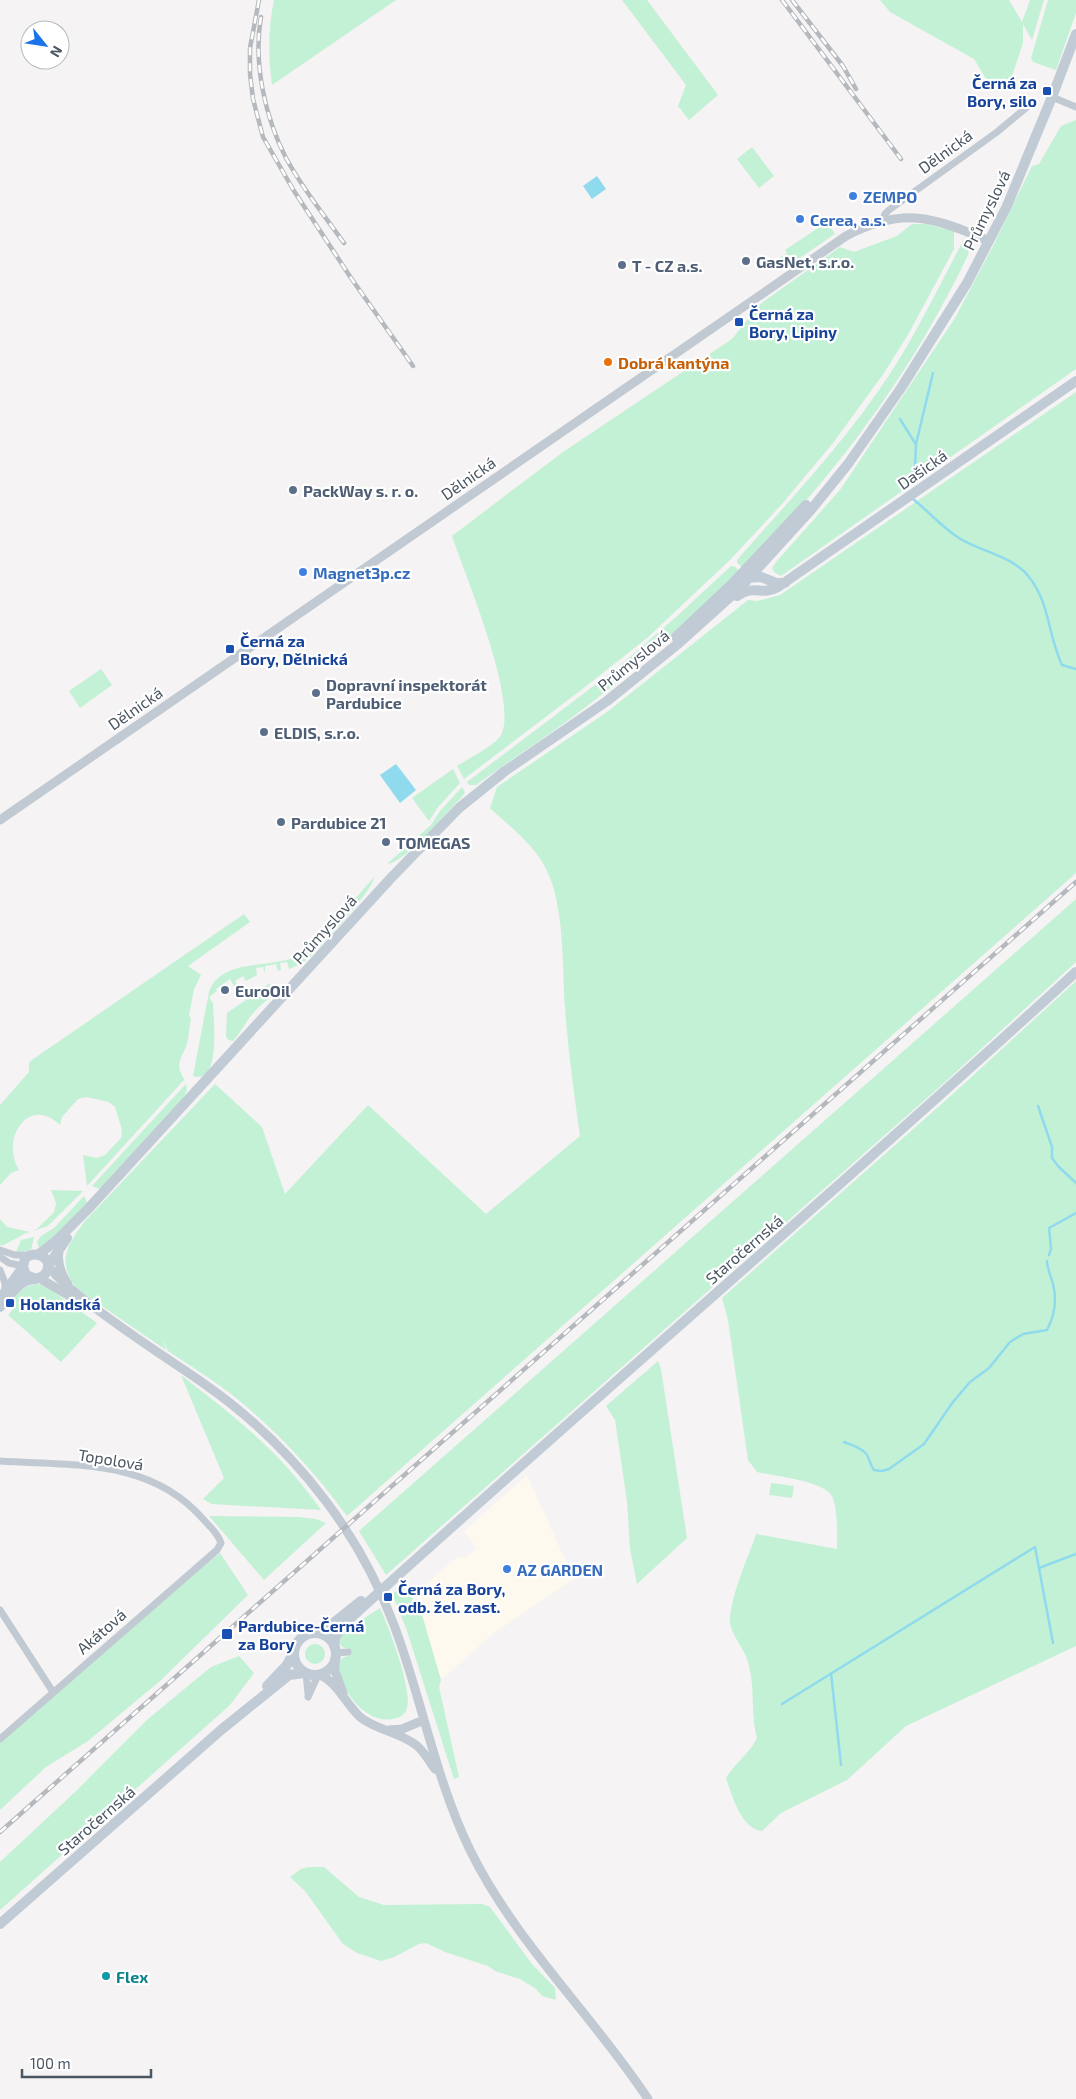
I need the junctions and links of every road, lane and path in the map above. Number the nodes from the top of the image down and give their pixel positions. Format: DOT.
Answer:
graph roads {
  1 [pos="1076,34"];
  2 [pos="1052,97"];
  3 [pos="1028,107"];
  4 [pos="1076,107"];
  5 [pos="883,220"];
  6 [pos="990,241"];
  7 [pos="1076,381"];
  8 [pos="901,388"];
  9 [pos="764,563"];
  10 [pos="747,574"];
  11 [pos="767,579"];
  12 [pos="786,582"];
  13 [pos="758,589"];
  14 [pos="715,611"];
  15 [pos="540,748"];
  16 [pos="0,820"];
  17 [pos="1076,972"];
  18 [pos="88,1209"];
  19 [pos="61,1246"];
  20 [pos="0,1250"];
  21 [pos="34,1254"];
  22 [pos="0,1257"];
  23 [pos="48,1266"];
  24 [pos="23,1267"];
  25 [pos="0,1270"];
  26 [pos="38,1279"];
  27 [pos="75,1292"];
  28 [pos="2,1298"];
  29 [pos="0,1307"];
  30 [pos="104,1315"];
  31 [pos="0,1461"];
  32 [pos="221,1544"];
  33 [pos="430,1546"];
  34 [pos="0,1610"];
  35 [pos="310,1633"];
  36 [pos="294,1649"];
  37 [pos="348,1652"];
  38 [pos="335,1653"];
  39 [pos="305,1673"];
  40 [pos="319,1675"];
  41 [pos="53,1692"];
  42 [pos="347,1703"];
  43 [pos="424,1720"];
  44 [pos="383,1729"];
  45 [pos="0,1739"];
  46 [pos="211,1739"];
  47 [pos="439,1774"];
  48 [pos="0,1924"];
  49 [pos="648,2099"];
  1 -- 2 [label="main road, Průmyslová"];
  2 -- 4 [label="street"];
  2 -- 6 [label="main road, Průmyslová"];
  3 -- 5 [label="street, Dělnická"];
  5 -- 6 [label="street, Dělnická"];
  5 -- 16 [label="street, Dělnická"];
  6 -- 8 [label="main road, Průmyslová"];
  7 -- 12 [label="main road, Dašická"];
  8 -- 9 [label="main road, Průmyslová"];
  8 -- 10 [label="main road, Průmyslová"];
  9 -- 10 [label="main road, Průmyslová"];
  9 -- 11 [label="main road"];
  10 -- 11 [label="main road"];
  10 -- 13 [label="main road"];
  10 -- 14 [label="main road, Průmyslová"];
  10 -- 15 [label="main road, Průmyslová"];
  11 -- 12 [label="main road"];
  12 -- 13 [label="main road, Dašická"];
  13 -- 14 [label="main road, Dašická"];
  14 -- 15 [label="main road, Průmyslová"];
  15 -- 18 [label="main road, Průmyslová"];
  17 -- 33 [label="main road, Staročernská"];
  18 -- 19 [label="main road, Průmyslová"];
  18 -- 21 [label="main road, Průmyslová"];
  19 -- 23 [label="main road, Průmyslová"];
  19 -- 27 [label="street"];
  20 -- 21 [label="street"];
  21 -- 23 [label="main road"];
  21 -- 24 [label="main road"];
  22 -- 24 [label="street"];
  23 -- 26 [label="main road"];
  23 -- 27 [label="street"];
  24 -- 26 [label="main road"];
  24 -- 28 [label="main road"];
  25 -- 28 [label="street"];
  26 -- 29 [label="main road"];
  26 -- 30 [label="street"];
  27 -- 30 [label="street"];
  30 -- 43 [label="street"];
  31 -- 32 [label="street, Topolová"];
  32 -- 41 [label="street, Akátová"];
  33 -- 35 [label="main road, Staročernská"];
  33 -- 38 [label="main road, Staročernská"];
  34 -- 41 [label="street"];
  35 -- 36 [label="main road"];
  35 -- 38 [label="main road"];
  36 -- 39 [label="main road"];
  36 -- 46 [label="main road, Staročernská"];
  37 -- 38 [label="street"];
  38 -- 40 [label="main road"];
  38 -- 42 [label="street"];
  39 -- 40 [label="main road"];
  39 -- 40 [label="street"];
  39 -- 46 [label="main road, Staročernská"];
  40 -- 42 [label="street"];
  41 -- 45 [label="street, Akátová"];
  42 -- 44 [label="street"];
  43 -- 44 [label="street"];
  43 -- 47 [label="street"];
  44 -- 47 [label="street"];
  46 -- 48 [label="main road, Staročernská"];
  47 -- 49 [label="street"];
}
